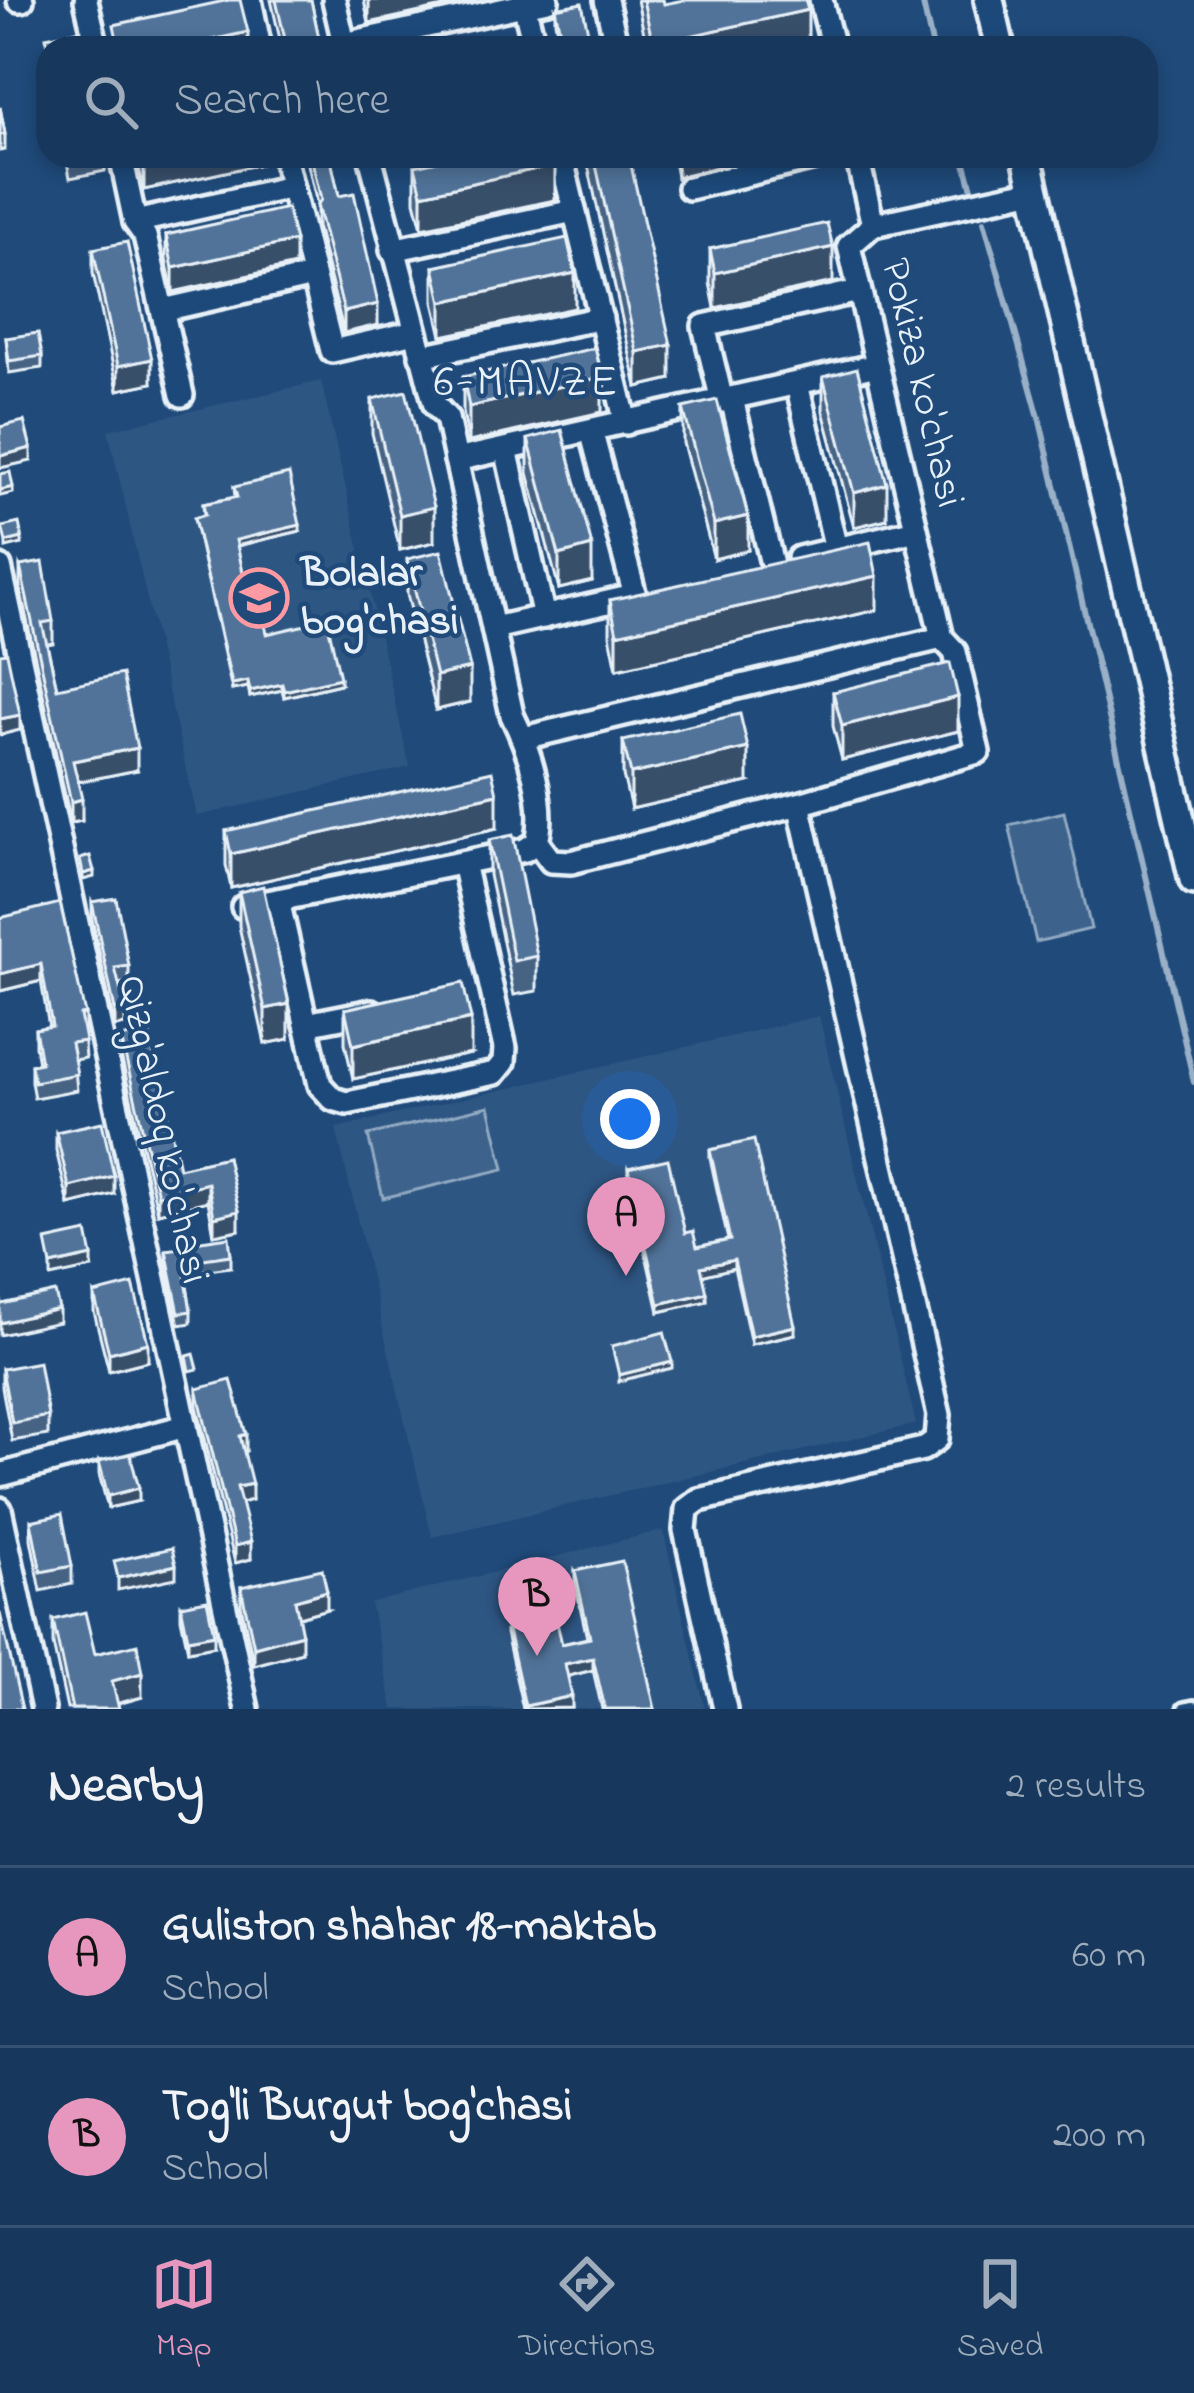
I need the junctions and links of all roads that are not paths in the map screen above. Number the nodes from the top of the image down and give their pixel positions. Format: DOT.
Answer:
graph roads {
  1 [pos="86,0"];
  2 [pos="250,0"];
  3 [pos="334,0"];
  4 [pos="547,0"];
  5 [pos="607,0"];
  6 [pos="821,0"];
  7 [pos="988,0"];
  8 [pos="524,3"];
  9 [pos="94,36"];
  10 [pos="258,36"];
  11 [pos="342,36"];
  12 [pos="386,36"];
  13 [pos="532,36"];
  14 [pos="614,36"];
  15 [pos="829,36"];
  16 [pos="997,36"];
  17 [pos="124,168"];
  18 [pos="287,168"];
  19 [pos="373,168"];
  20 [pos="564,168"];
  21 [pos="773,168"];
  22 [pos="860,168"];
  23 [pos="1030,168"];
  24 [pos="291,187"];
  25 [pos="689,188"];
  26 [pos="1035,190"];
  27 [pos="574,211"];
  28 [pos="135,222"];
  29 [pos="873,225"];
  30 [pos="392,250"];
  31 [pos="313,276"];
  32 [pos="859,291"];
  33 [pos="163,310"];
  34 [pos="601,318"];
  35 [pos="415,332"];
  36 [pos="421,356"];
  37 [pos="877,365"];
  38 [pos="797,384"];
  39 [pos="182,395"];
  40 [pos="727,400"];
  41 [pos="626,423"];
  42 [pos="591,430"];
  43 [pos="506,449"];
  44 [pos="457,460"];
  45 [pos="916,530"];
  46 [pos="836,549"];
  47 [pos="772,564"];
  48 [pos="0,567"];
  49 [pos="749,569"];
  50 [pos="544,617"];
  51 [pos="494,628"];
  52 [pos="942,638"];
  53 [pos="524,738"];
  54 [pos="799,804"];
  55 [pos="537,842"];
  56 [pos="463,863"];
  57 [pos="1194,880"];
  58 [pos="278,900"];
  59 [pos="240,908"];
  60 [pos="490,987"];
  61 [pos="467,992"];
  62 [pos="398,1006"];
  63 [pos="306,1024"];
  64 [pos="186,1426"];
  65 [pos="0,1474"];
  66 [pos="0,1509"];
  67 [pos="1194,1707"];
  68 [pos="43,1709"];
  69 [pos="247,1709"];
  70 [pos="725,1709"];
  71 [pos="1184,1709"];
  1 -- 9 [label="street"];
  2 -- 10 [label="street"];
  3 -- 11 [label="street"];
  4 -- 8 [label="street"];
  5 -- 14 [label="street"];
  6 -- 15 [label="street"];
  7 -- 16 [label="main road"];
  8 -- 12 [label="street"];
  8 -- 13 [label="street"];
  17 -- 28 [label="street"];
  18 -- 24 [label="street"];
  19 -- 30 [label="street"];
  20 -- 27 [label="street"];
  21 -- 25 [label="street"];
  22 -- 29 [label="street, Pokiza ko'chasi"];
  23 -- 26 [label="main road"];
  24 -- 28 [label="street"];
  24 -- 31 [label="street"];
  26 -- 29 [label="street"];
  26 -- 57 [label="main road"];
  27 -- 30 [label="street"];
  27 -- 34 [label="street"];
  28 -- 33 [label="street"];
  29 -- 32 [label="street, Pokiza ko'chasi"];
  30 -- 35 [label="street"];
  31 -- 33 [label="street"];
  31 -- 35 [label="street"];
  32 -- 37 [label="street, Pokiza ko'chasi"];
  32 -- 40 [label="street"];
  33 -- 39 [label="street"];
  34 -- 36 [label="street"];
  34 -- 41 [label="street"];
  35 -- 36 [label="street"];
  36 -- 44 [label="street"];
  37 -- 38 [label="street"];
  37 -- 45 [label="street, Pokiza ko'chasi"];
  38 -- 40 [label="street"];
  38 -- 46 [label="street"];
  40 -- 41 [label="street"];
  40 -- 47 [label="street"];
  41 -- 42 [label="street"];
  42 -- 43 [label="street"];
  42 -- 50 [label="street"];
  43 -- 44 [label="street"];
  43 -- 50 [label="street"];
  44 -- 51 [label="street"];
  45 -- 46 [label="street"];
  45 -- 52 [label="street, Pokiza ko'chasi"];
  46 -- 47 [label="street"];
  47 -- 49 [label="street"];
  48 -- 64 [label="street, Qizg'aldoq ko'chasi"];
  50 -- 51 [label="street"];
  51 -- 53 [label="street"];
  52 -- 53 [label="street"];
  52 -- 54 [label="street, Pokiza ko'chasi"];
  53 -- 55 [label="street"];
  54 -- 55 [label="street"];
  54 -- 70 [label="street"];
  55 -- 56 [label="street"];
  56 -- 58 [label="street"];
  56 -- 60 [label="street"];
  58 -- 59 [label="street"];
  58 -- 63 [label="street"];
  60 -- 61 [label="street"];
  60 -- 63 [label="street"];
  62 -- 63 [label="street"];
  64 -- 65 [label="street"];
  64 -- 69 [label="street, Qizg'aldoq ko'chasi"];
  66 -- 68 [label="street"];
  67 -- 71 [label="lane"];
}
